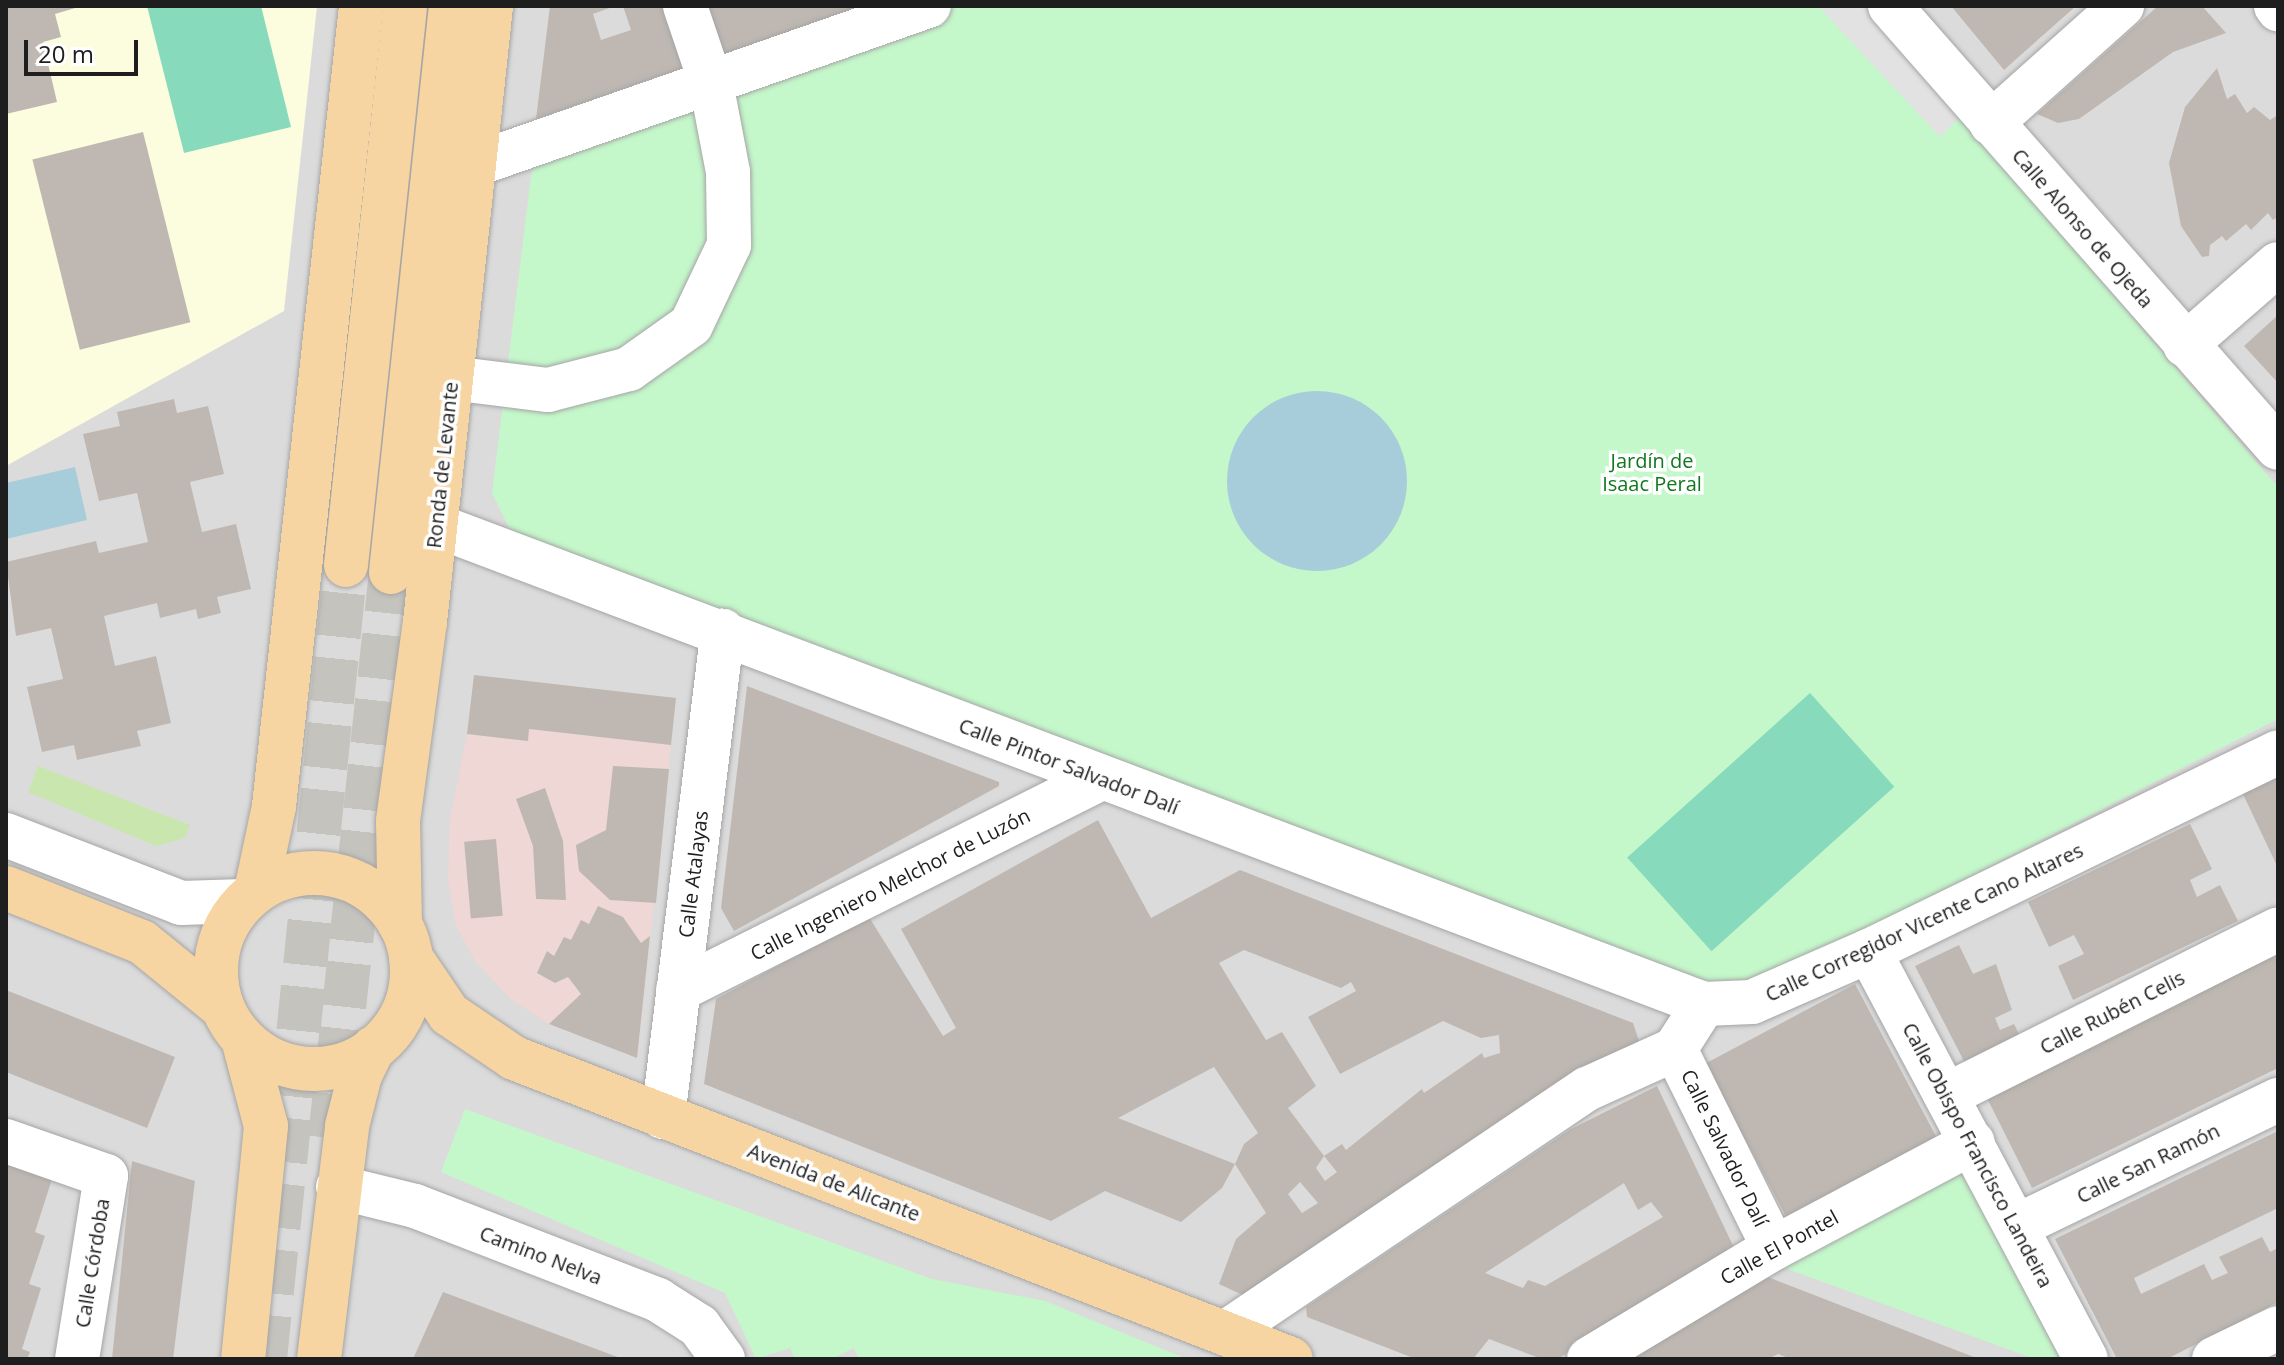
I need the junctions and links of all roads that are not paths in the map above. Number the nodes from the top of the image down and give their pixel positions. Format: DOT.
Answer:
graph roads {
  1 [pos="361,6"];
  2 [pos="405,6"];
  3 [pos="451,6"];
  4 [pos="491,6"];
  5 [pos="685,6"];
  6 [pos="929,6"];
  7 [pos="1890,6"];
  8 [pos="2122,6"];
  9 [pos="711,83"];
  10 [pos="1991,123"];
  11 [pos="474,165"];
  12 [pos="2278,264"];
  13 [pos="2185,345"];
  14 [pos="451,378"];
  15 [pos="2278,448"];
  16 [pos="435,525"];
  17 [pos="346,565"];
  18 [pos="391,572"];
  19 [pos="723,631"];
  20 [pos="2278,752"];
  21 [pos="1102,778"];
  22 [pos="6,835"];
  23 [pos="6,888"];
  24 [pos="250,896"];
  25 [pos="2278,929"];
  26 [pos="405,941"];
  27 [pos="1869,951"];
  28 [pos="678,990"];
  29 [pos="1704,1004"];
  30 [pos="233,1023"];
  31 [pos="373,1048"];
  32 [pos="1675,1049"];
  33 [pos="1947,1095"];
  34 [pos="2278,1100"];
  35 [pos="663,1117"];
  36 [pos="6,1141"];
  37 [pos="1973,1142"];
  38 [pos="338,1187"];
  39 [pos="2017,1226"];
  40 [pos="1774,1248"];
  41 [pos="2278,1328"];
  42 [pos="1225,1333"];
  43 [pos="77,1359"];
  44 [pos="243,1359"];
  45 [pos="319,1359"];
  46 [pos="723,1359"];
  47 [pos="1291,1359"];
  48 [pos="1589,1359"];
  49 [pos="2086,1359"];
  50 [pos="2214,1359"];
  1 -- 24 [label="main road"];
  2 -- 17 [label="main road"];
  3 -- 18 [label="main road, Ronda de Levante"];
  4 -- 11 [label="main road, Ronda de Levante"];
  5 -- 9 [label="street"];
  6 -- 9 [label="street"];
  7 -- 10 [label="street, Calle Alonso de Ojeda"];
  8 -- 10 [label="street"];
  9 -- 11 [label="street"];
  9 -- 14 [label="street"];
  10 -- 13 [label="street, Calle Alonso de Ojeda"];
  11 -- 14 [label="main road, Ronda de Levante"];
  12 -- 13 [label="street"];
  13 -- 15 [label="street, Calle Alonso de Ojeda"];
  14 -- 16 [label="main road, Ronda de Levante"];
  16 -- 19 [label="street, Calle Pintor Salvador Dalí"];
  16 -- 26 [label="main road, Ronda de Levante"];
  19 -- 21 [label="street, Calle Pintor Salvador Dalí"];
  19 -- 28 [label="street, Calle Atalayas"];
  20 -- 27 [label="street, Calle Corregidor Vicente Cano Altares"];
  21 -- 28 [label="street, Calle Ingeniero Melchor de Luzón"];
  21 -- 29 [label="street, Calle Pintor Salvador Dalí"];
  22 -- 24 [label="street"];
  23 -- 30 [label="main road"];
  24 -- 26 [label="main road"];
  24 -- 30 [label="main road"];
  25 -- 33 [label="street, Calle Rubén Celis"];
  26 -- 31 [label="main road"];
  26 -- 35 [label="main road, Avenida de Alicante"];
  27 -- 29 [label="street, Calle Corregidor Vicente Cano Altares"];
  27 -- 33 [label="street, Calle Obispo Francisco Landeira"];
  28 -- 35 [label="street, Calle Atalayas"];
  29 -- 32 [label="street"];
  30 -- 31 [label="main road"];
  30 -- 44 [label="main road"];
  31 -- 38 [label="main road"];
  32 -- 40 [label="street, Calle Salvador Dalí"];
  32 -- 42 [label="street"];
  33 -- 37 [label="street, Calle Obispo Francisco Landeira"];
  34 -- 39 [label="street, Calle San Ramón"];
  35 -- 42 [label="main road, Avenida de Alicante"];
  36 -- 43 [label="street, Calle Córdoba"];
  37 -- 39 [label="street, Calle Obispo Francisco Landeira"];
  37 -- 40 [label="street, Calle El Pontel"];
  38 -- 45 [label="main road"];
  38 -- 46 [label="street, Camino Nelva"];
  39 -- 49 [label="street, Calle Obispo Francisco Landeira"];
  40 -- 48 [label="street, Calle El Pontel"];
  41 -- 50 [label="street"];
  42 -- 47 [label="main road, Avenida de Alicante"];
}
